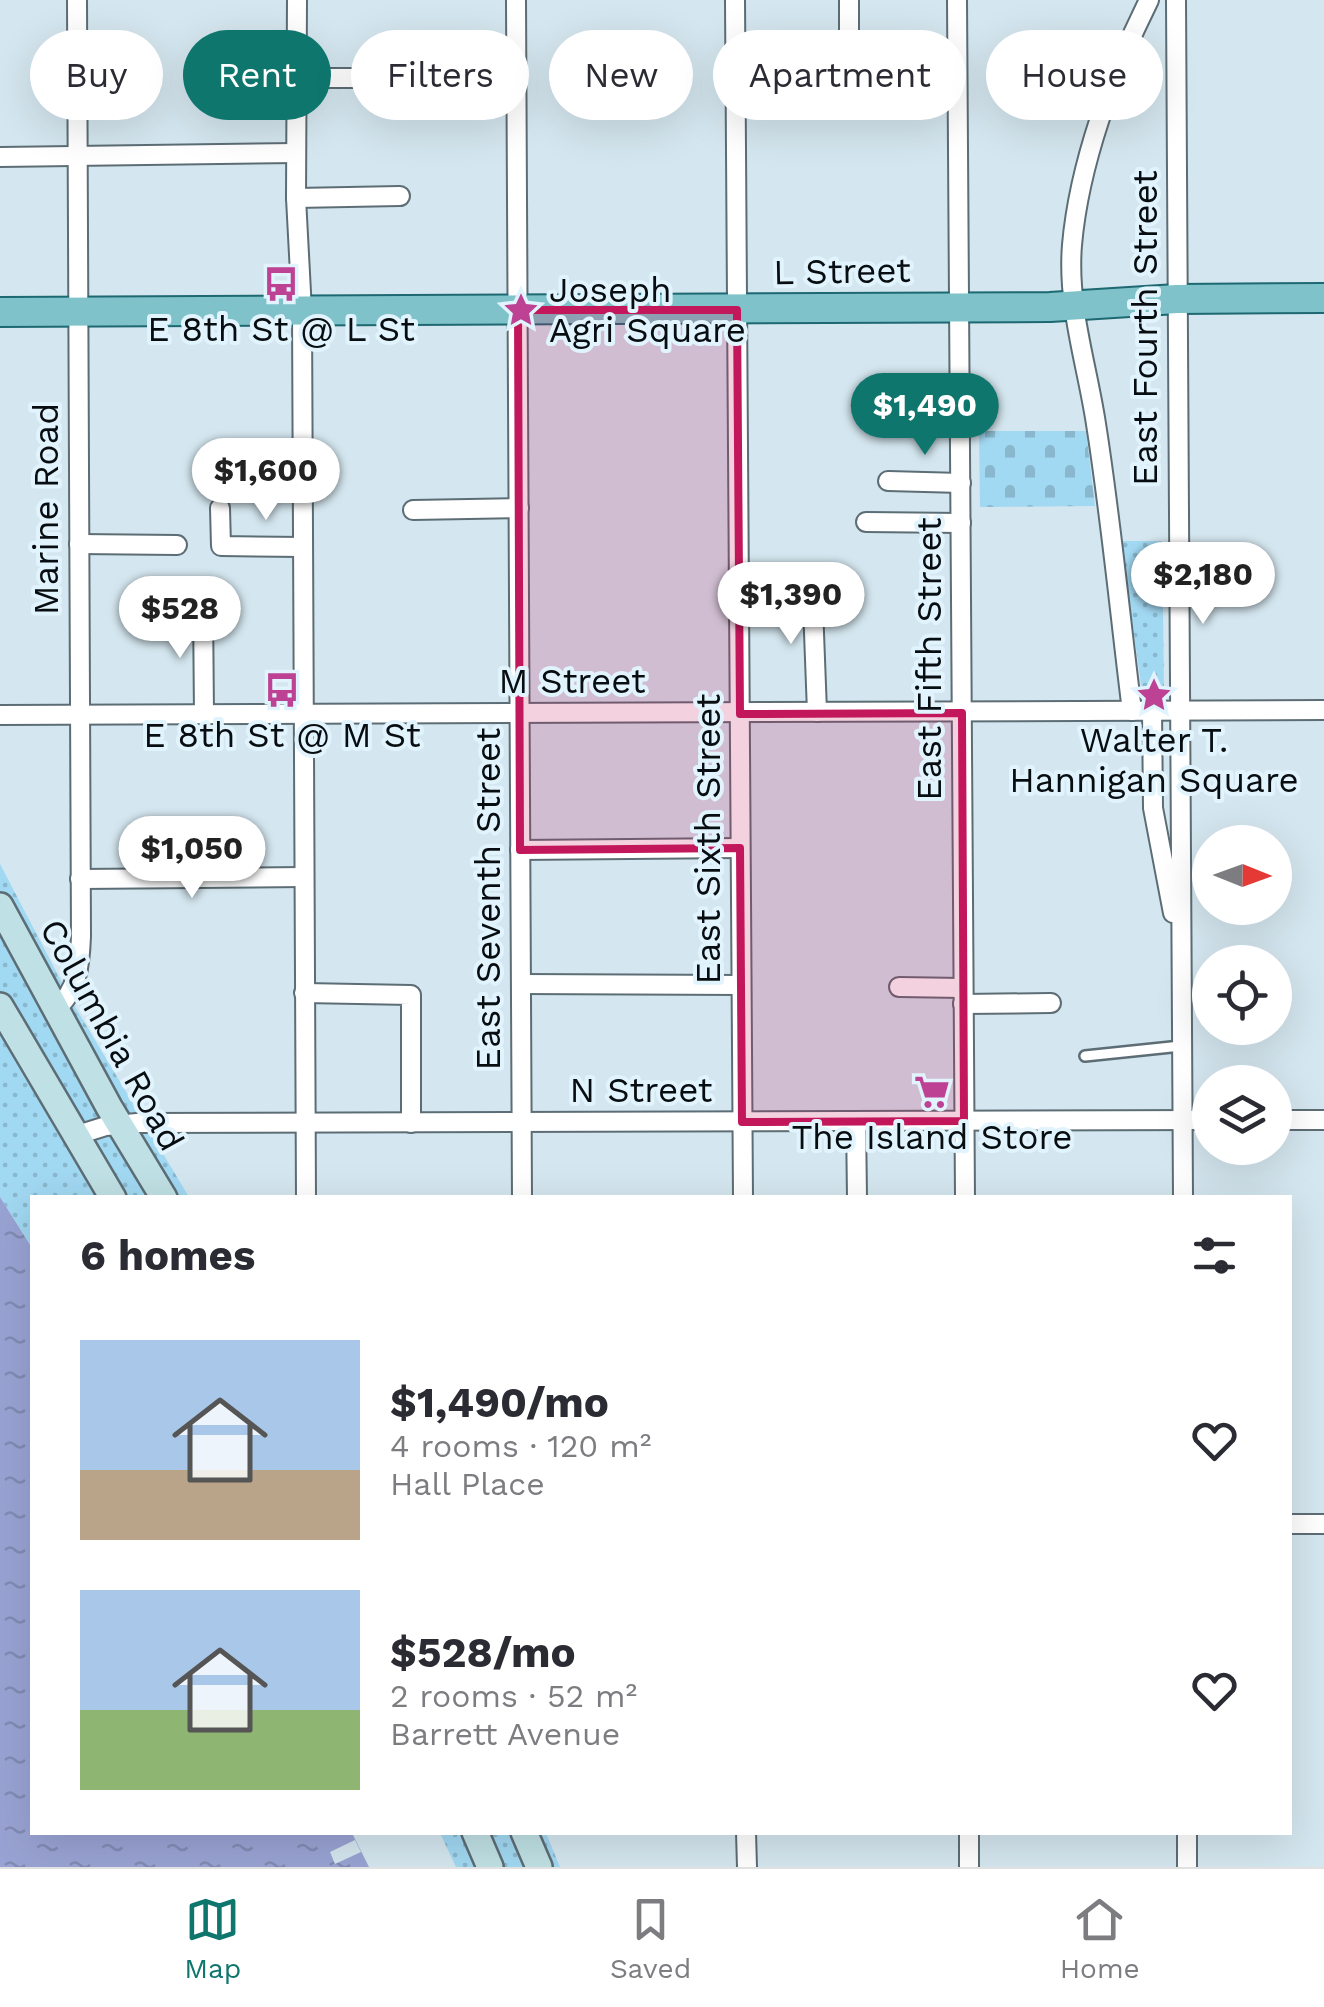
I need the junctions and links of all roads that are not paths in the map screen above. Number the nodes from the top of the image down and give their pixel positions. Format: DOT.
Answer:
graph roads {
  1 [pos="77,0"];
  2 [pos="297,0"];
  3 [pos="516,0"];
  4 [pos="736,0"];
  5 [pos="849,0"];
  6 [pos="958,0"];
  7 [pos="1149,0"];
  8 [pos="1176,0"];
  9 [pos="297,30"];
  10 [pos="849,30"];
  11 [pos="296,120"];
  12 [pos="296,153"];
  13 [pos="76,156"];
  14 [pos="0,157"];
  15 [pos="400,196"];
  16 [pos="296,198"];
  17 [pos="1177,298"];
  18 [pos="1324,298"];
  19 [pos="1072,306"];
  20 [pos="959,307"];
  21 [pos="518,310"];
  22 [pos="737,310"];
  23 [pos="302,311"];
  24 [pos="0,312"];
  25 [pos="77,312"];
  26 [pos="232,456"];
  27 [pos="302,460"];
  28 [pos="888,482"];
  29 [pos="961,483"];
  30 [pos="220,508"];
  31 [pos="519,508"];
  32 [pos="413,510"];
  33 [pos="866,522"];
  34 [pos="960,522"];
  35 [pos="78,544"];
  36 [pos="177,545"];
  37 [pos="302,547"];
  38 [pos="812,580"];
  39 [pos="203,606"];
  40 [pos="1132,710"];
  41 [pos="1152,710"];
  42 [pos="1180,710"];
  43 [pos="1324,710"];
  44 [pos="816,712"];
  45 [pos="962,712"];
  46 [pos="303,714"];
  47 [pos="520,714"];
  48 [pos="740,714"];
  49 [pos="204,715"];
  50 [pos="0,716"];
  51 [pos="80,716"];
  52 [pos="740,848"];
  53 [pos="520,850"];
  54 [pos="304,877"];
  55 [pos="80,878"];
  56 [pos="0,906"];
  57 [pos="1181,956"];
  58 [pos="521,984"];
  59 [pos="742,985"];
  60 [pos="899,987"];
  61 [pos="304,993"];
  62 [pos="963,996"];
  63 [pos="1051,1003"];
  64 [pos="0,1006"];
  65 [pos="55,1009"];
  66 [pos="1181,1046"];
  67 [pos="1085,1056"];
  68 [pos="1182,1120"];
  69 [pos="1192,1120"];
  70 [pos="1292,1120"];
  71 [pos="1324,1120"];
  72 [pos="856,1121"];
  73 [pos="964,1121"];
  74 [pos="412,1122"];
  75 [pos="522,1122"];
  76 [pos="742,1122"];
  77 [pos="306,1123"];
  78 [pos="119,1124"];
  79 [pos="74,1136"];
  80 [pos="111,1195"];
  81 [pos="162,1195"];
  82 [pos="306,1195"];
  83 [pos="522,1195"];
  84 [pos="743,1195"];
  85 [pos="856,1195"];
  86 [pos="965,1195"];
  87 [pos="1183,1195"];
  88 [pos="1292,1524"];
  89 [pos="1324,1524"];
  90 [pos="476,1835"];
  91 [pos="526,1835"];
  92 [pos="746,1835"];
  93 [pos="968,1835"];
  94 [pos="1187,1835"];
  95 [pos="490,1867"];
  96 [pos="539,1867"];
  97 [pos="747,1867"];
  98 [pos="969,1867"];
  99 [pos="1187,1867"];
  1 -- 13 [label="street, Marine Road"];
  2 -- 9 [label="street"];
  3 -- 21 [label="street, East Seventh Street"];
  4 -- 22 [label="street, East Sixth Street"];
  5 -- 10 [label="street"];
  6 -- 20 [label="street, East Fifth Street"];
  7 -- 19 [label="street"];
  8 -- 17 [label="street, East Fourth Street"];
  11 -- 12 [label="street"];
  12 -- 13 [label="street"];
  12 -- 16 [label="street"];
  13 -- 14 [label="street"];
  13 -- 25 [label="street, Marine Road"];
  15 -- 16 [label="street"];
  16 -- 23 [label="street"];
  17 -- 18 [label="main road, L Street"];
  17 -- 19 [label="main road, L Street"];
  17 -- 42 [label="street, East Fourth Street"];
  19 -- 20 [label="main road, L Street"];
  19 -- 40 [label="street"];
  20 -- 22 [label="main road, L Street"];
  20 -- 29 [label="street, East Fifth Street"];
  21 -- 22 [label="main road, L Street"];
  21 -- 23 [label="main road, L Street"];
  21 -- 31 [label="street, East Seventh Street"];
  22 -- 48 [label="street, East Sixth Street"];
  23 -- 25 [label="main road, L Street"];
  23 -- 27 [label="street"];
  24 -- 25 [label="main road, L Street"];
  25 -- 35 [label="street, Marine Road"];
  26 -- 27 [label="street"];
  27 -- 37 [label="street"];
  28 -- 29 [label="street"];
  29 -- 34 [label="street, East Fifth Street"];
  30 -- 37 [label="street"];
  31 -- 32 [label="street"];
  31 -- 47 [label="street, East Seventh Street"];
  33 -- 34 [label="street"];
  34 -- 45 [label="street, East Fifth Street"];
  35 -- 36 [label="street"];
  35 -- 51 [label="street, Marine Road"];
  37 -- 46 [label="street"];
  38 -- 44 [label="street"];
  39 -- 49 [label="street"];
  40 -- 41 [label="street, M Street"];
  40 -- 45 [label="street, M Street"];
  41 -- 42 [label="street, M Street"];
  41 -- 57 [label="street, East Fourth Street"];
  42 -- 43 [label="street, M Street"];
  42 -- 57 [label="street, East Fourth Street"];
  44 -- 45 [label="street, M Street"];
  44 -- 48 [label="street, M Street"];
  45 -- 62 [label="street, East Fifth Street"];
  46 -- 47 [label="street, M Street"];
  46 -- 49 [label="street, M Street"];
  46 -- 54 [label="street"];
  47 -- 48 [label="street, M Street"];
  47 -- 53 [label="street, East Seventh Street"];
  48 -- 52 [label="street, East Sixth Street"];
  49 -- 51 [label="street, M Street"];
  50 -- 51 [label="street, M Street"];
  51 -- 55 [label="street, Marine Road"];
  52 -- 53 [label="street"];
  52 -- 59 [label="street, East Sixth Street"];
  53 -- 58 [label="street, East Seventh Street"];
  54 -- 55 [label="street"];
  54 -- 61 [label="street"];
  55 -- 65 [label="street, Marine Road"];
  56 -- 65 [label="main road, Columbia Road"];
  57 -- 66 [label="street, East Fourth Street"];
  58 -- 59 [label="street"];
  58 -- 75 [label="street, East Seventh Street"];
  59 -- 76 [label="street, East Sixth Street"];
  60 -- 62 [label="street"];
  61 -- 74 [label="street"];
  61 -- 77 [label="street"];
  62 -- 63 [label="street"];
  62 -- 73 [label="street, East Fifth Street"];
  64 -- 79 [label="main road"];
  65 -- 78 [label="main road, Columbia Road"];
  66 -- 67 [label="lane"];
  66 -- 68 [label="street, East Fourth Street"];
  68 -- 69 [label="street, N Street"];
  68 -- 73 [label="street, N Street"];
  68 -- 87 [label="street, East Fourth Street"];
  70 -- 71 [label="street"];
  72 -- 73 [label="street, N Street"];
  72 -- 76 [label="street, N Street"];
  72 -- 85 [label="street"];
  73 -- 86 [label="street, East Fifth Street"];
  74 -- 75 [label="street, N Street"];
  74 -- 77 [label="street, N Street"];
  75 -- 76 [label="street, N Street"];
  75 -- 83 [label="street, East Seventh Street"];
  76 -- 84 [label="street, East Sixth Street"];
  77 -- 78 [label="street, N Street"];
  77 -- 82 [label="street"];
  78 -- 79 [label="street, N Street"];
  78 -- 81 [label="main road, Columbia Road"];
  79 -- 80 [label="main road"];
  88 -- 89 [label="street"];
  90 -- 95 [label="main road"];
  91 -- 96 [label="main road"];
  92 -- 97 [label="street"];
  93 -- 98 [label="street"];
  94 -- 99 [label="street"];
}
